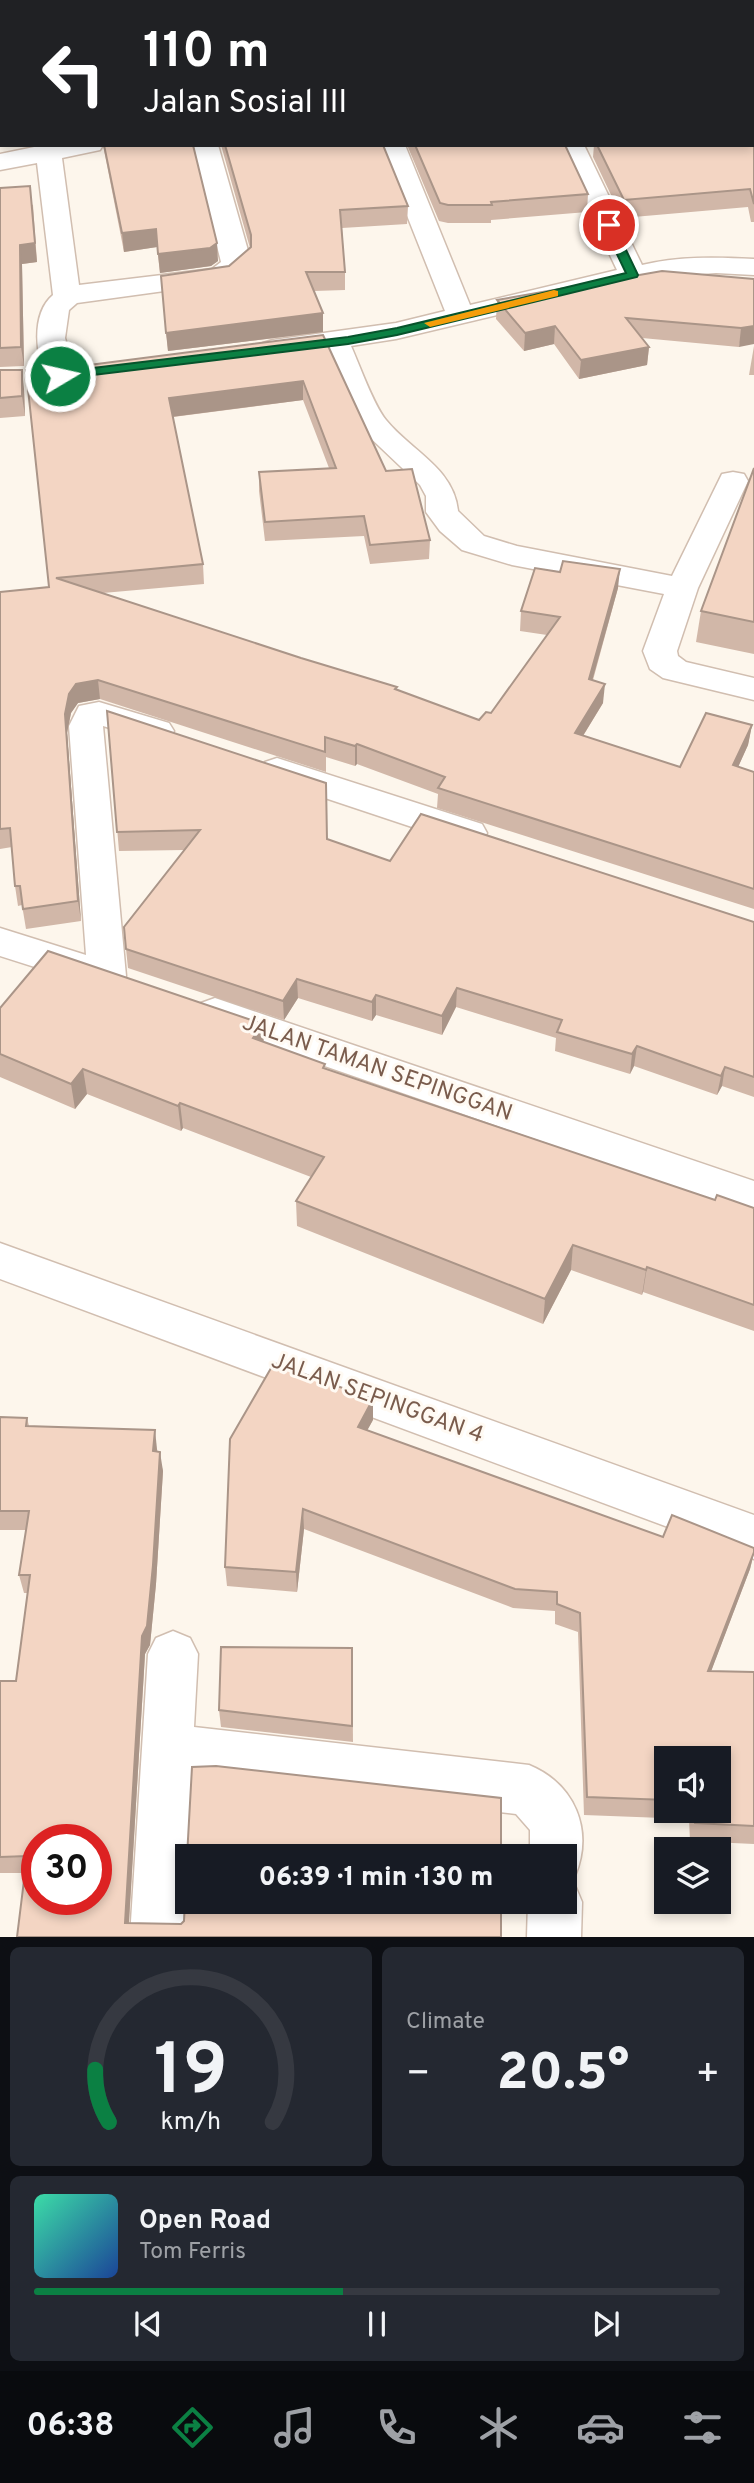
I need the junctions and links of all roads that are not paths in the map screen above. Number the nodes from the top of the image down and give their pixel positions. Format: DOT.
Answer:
graph roads {
  1 [pos="79,147"];
  2 [pos="206,147"];
  3 [pos="393,147"];
  4 [pos="580,147"];
  5 [pos="48,152"];
  6 [pos="0,162"];
  7 [pos="754,267"];
  8 [pos="633,275"];
  9 [pos="66,297"];
  10 [pos="461,316"];
  11 [pos="335,342"];
  12 [pos="253,352"];
  13 [pos="59,375"];
  14 [pos="733,481"];
  15 [pos="682,588"];
  16 [pos="754,689"];
  17 [pos="185,740"];
  18 [pos="251,762"];
  19 [pos="503,844"];
  20 [pos="0,942"];
  21 [pos="107,976"];
  22 [pos="146,990"];
  23 [pos="186,1003"];
  24 [pos="754,1198"];
  25 [pos="0,1261"];
  26 [pos="754,1537"];
  27 [pos="173,1654"];
  28 [pos="167,1749"];
  29 [pos="556,1844"];
  30 [pos="555,1914"];
  31 [pos="158,1937"];
  32 [pos="554,1937"];
  1 -- 5 [label="street"];
  2 -- 9 [label="street"];
  3 -- 10 [label="street"];
  4 -- 8 [label="street"];
  5 -- 6 [label="street"];
  5 -- 9 [label="street"];
  7 -- 8 [label="street"];
  8 -- 10 [label="street"];
  9 -- 13 [label="street"];
  10 -- 11 [label="street"];
  11 -- 12 [label="street"];
  11 -- 15 [label="street"];
  14 -- 15 [label="street"];
  15 -- 16 [label="street"];
  17 -- 21 [label="street"];
  18 -- 19 [label="street"];
  20 -- 21 [label="street"];
  21 -- 22 [label="street"];
  23 -- 24 [label="street, JALAN TAMAN SEPINGGAN"];
  25 -- 26 [label="street, JALAN SEPINGGAN 4"];
  27 -- 28 [label="street"];
  28 -- 29 [label="street"];
  28 -- 31 [label="street"];
  30 -- 32 [label="street"];
}
